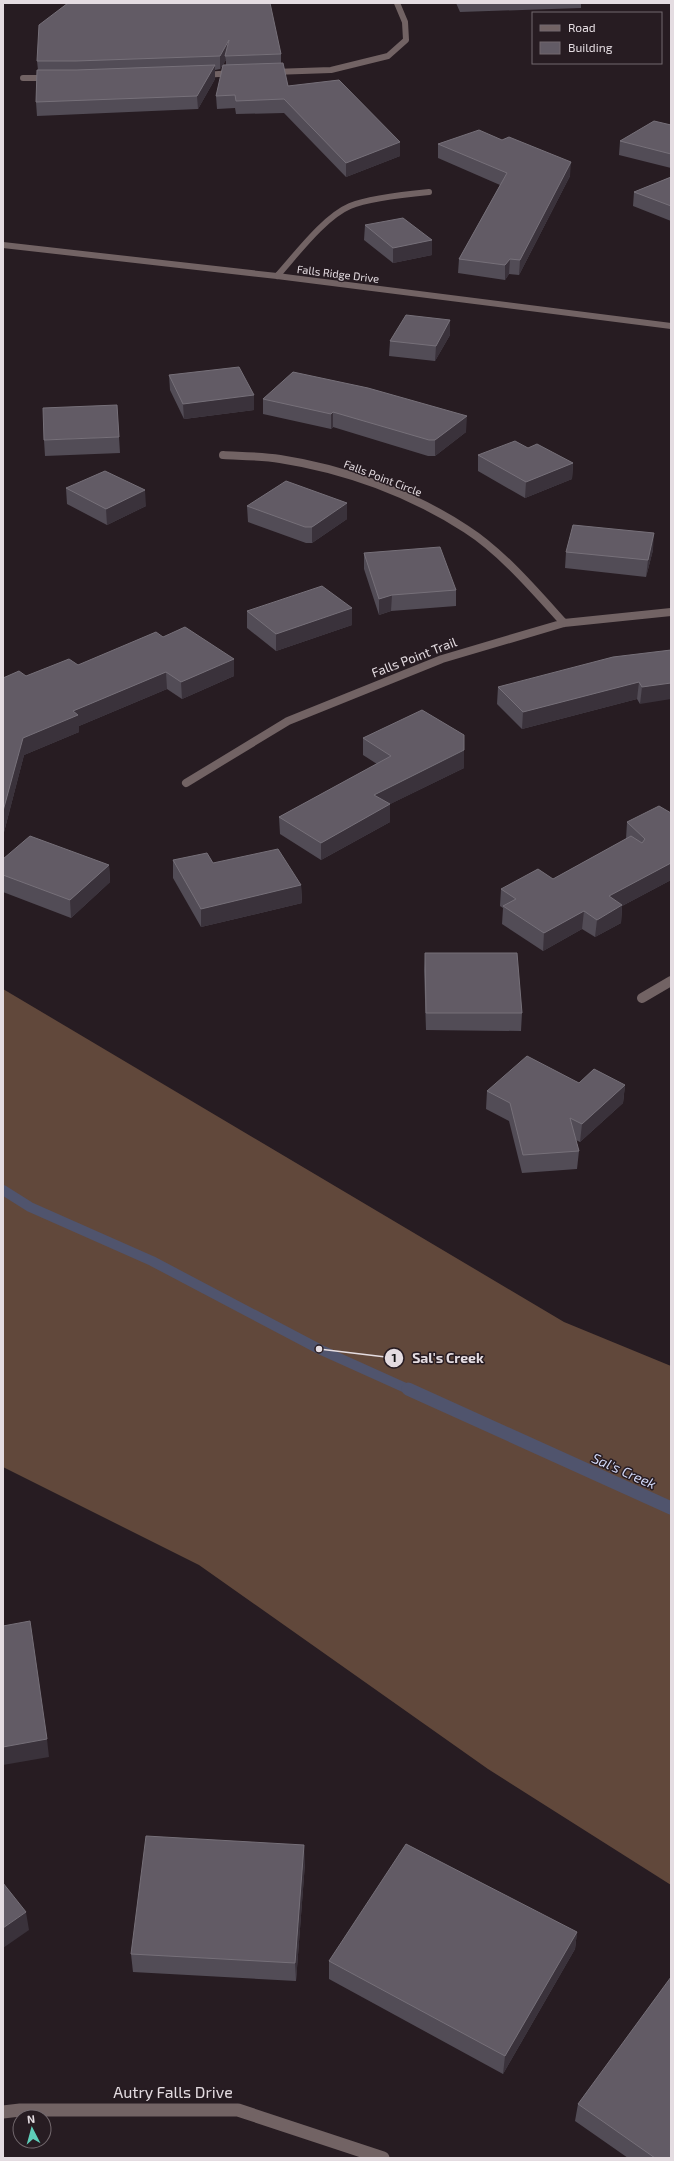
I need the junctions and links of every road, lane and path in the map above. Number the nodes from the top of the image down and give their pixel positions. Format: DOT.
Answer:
graph roads {
  1 [pos="397,3"];
  2 [pos="267,72"];
  3 [pos="244,73"];
  4 [pos="196,75"];
  5 [pos="23,78"];
  6 [pos="61,79"];
  7 [pos="429,192"];
  8 [pos="3,245"];
  9 [pos="277,276"];
  10 [pos="671,326"];
  11 [pos="223,455"];
  12 [pos="671,612"];
  13 [pos="564,623"];
  14 [pos="186,783"];
  15 [pos="671,981"];
  16 [pos="642,998"];
  17 [pos="3,2112"];
  18 [pos="383,2158"];
  1 -- 2 [label="street"];
  3 -- 4 [label="street"];
  5 -- 6 [label="street"];
  7 -- 9 [label="street"];
  8 -- 9 [label="street, Falls Ridge Drive"];
  9 -- 10 [label="street, Falls Ridge Drive"];
  11 -- 13 [label="street, Falls Point Circle"];
  12 -- 13 [label="street, Falls Point Trail"];
  13 -- 14 [label="street, Falls Point Trail"];
  15 -- 16 [label="street"];
  17 -- 18 [label="street, Autry Falls Drive"];
}
